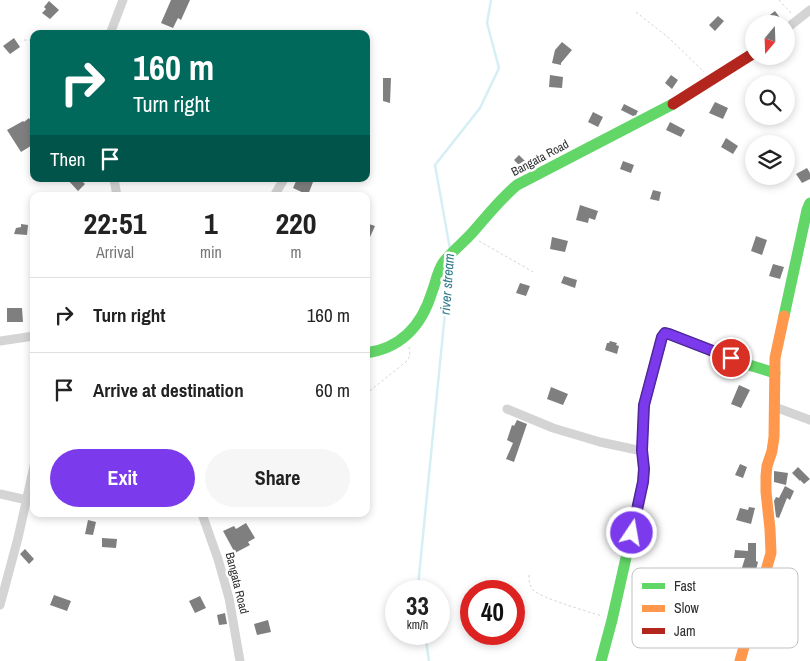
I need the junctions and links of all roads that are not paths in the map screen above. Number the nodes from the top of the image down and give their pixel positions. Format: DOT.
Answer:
graph roads {
  1 [pos="123,0"];
  2 [pos="810,10"];
  3 [pos="795,22"];
  4 [pos="112,30"];
  5 [pos="745,59"];
  6 [pos="809,208"];
  7 [pos="30,337"];
  8 [pos="0,341"];
  9 [pos="370,352"];
  10 [pos="775,373"];
  11 [pos="775,407"];
  12 [pos="507,409"];
  13 [pos="810,420"];
  14 [pos="642,450"];
  15 [pos="30,485"];
  16 [pos="0,494"];
  17 [pos="27,500"];
  18 [pos="203,517"];
  19 [pos="768,568"];
  20 [pos="0,605"];
  21 [pos="744,648"];
  22 [pos="240,661"];
  23 [pos="601,661"];
  24 [pos="740,661"];
  1 -- 4 [label="street"];
  2 -- 3 [label="street"];
  5 -- 9 [label="street, Bangata Road"];
  6 -- 10 [label="street"];
  7 -- 8 [label="street"];
  10 -- 11 [label="street"];
  10 -- 14 [label="street"];
  11 -- 13 [label="street"];
  11 -- 19 [label="street"];
  12 -- 14 [label="street"];
  14 -- 23 [label="street"];
  15 -- 17 [label="street"];
  16 -- 17 [label="street"];
  17 -- 20 [label="street"];
  18 -- 22 [label="street, Bangata Road"];
  21 -- 24 [label="street"];
}
